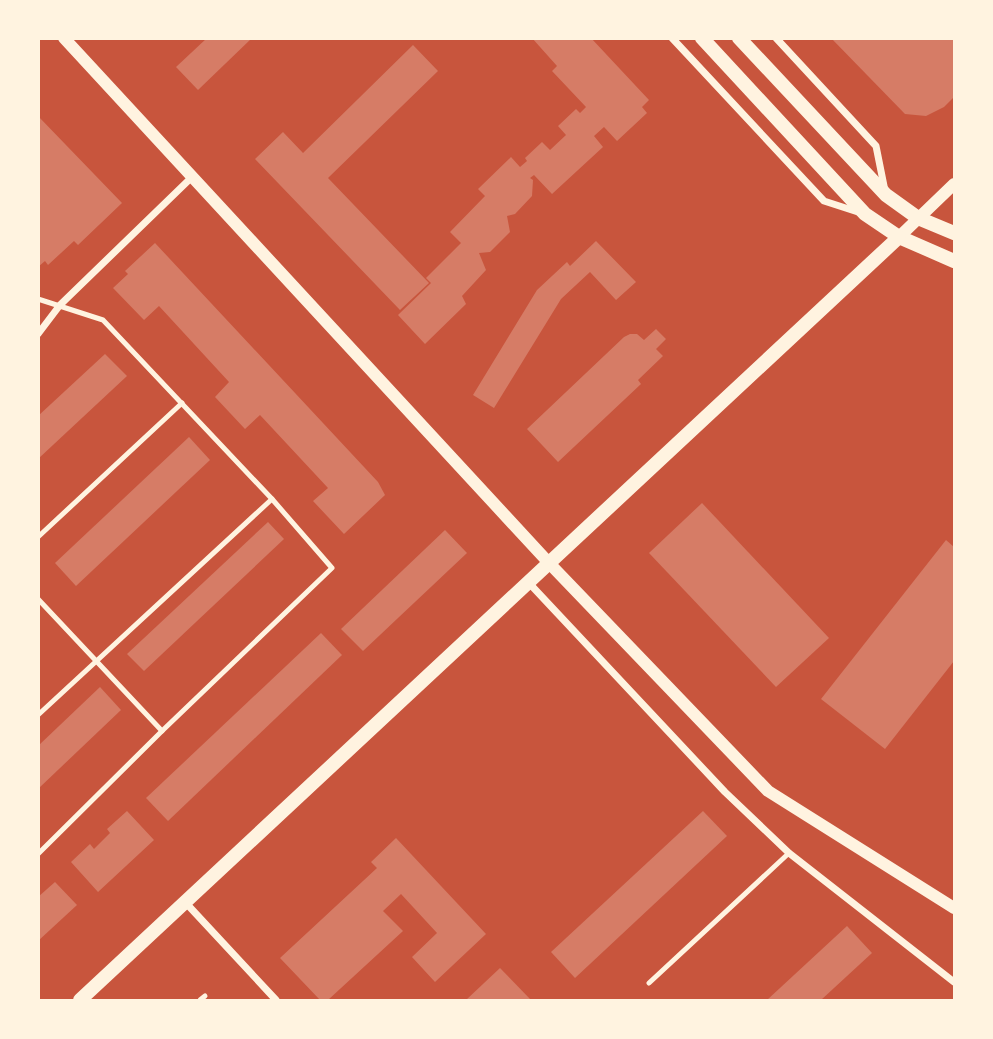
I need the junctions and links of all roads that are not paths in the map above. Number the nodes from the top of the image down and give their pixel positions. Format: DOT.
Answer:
graph roads {
  1 [pos="64,38"];
  2 [pos="672,38"];
  3 [pos="702,38"];
  4 [pos="740,38"];
  5 [pos="776,38"];
  6 [pos="192,177"];
  7 [pos="954,184"];
  8 [pos="886,195"];
  9 [pos="864,214"];
  10 [pos="918,218"];
  11 [pos="954,233"];
  12 [pos="899,237"];
  13 [pos="954,261"];
  14 [pos="38,299"];
  15 [pos="61,305"];
  16 [pos="38,334"];
  17 [pos="182,403"];
  18 [pos="272,499"];
  19 [pos="38,537"];
  20 [pos="549,563"];
  21 [pos="530,583"];
  22 [pos="38,599"];
  23 [pos="97,661"];
  24 [pos="38,715"];
  25 [pos="162,731"];
  26 [pos="789,853"];
  27 [pos="38,854"];
  28 [pos="185,902"];
  29 [pos="954,908"];
  30 [pos="954,982"];
  31 [pos="649,983"];
  32 [pos="80,1000"];
  33 [pos="276,1000"];
  1 -- 6 [label="street"];
  2 -- 9 [label="street"];
  3 -- 9 [label="main road"];
  4 -- 8 [label="main road"];
  5 -- 8 [label="street"];
  6 -- 15 [label="street"];
  6 -- 20 [label="street"];
  7 -- 10 [label="street"];
  8 -- 10 [label="main road"];
  9 -- 12 [label="main road"];
  10 -- 11 [label="main road"];
  10 -- 12 [label="street"];
  12 -- 13 [label="main road"];
  12 -- 20 [label="main road"];
  14 -- 15 [label="lane"];
  15 -- 16 [label="street"];
  15 -- 17 [label="lane"];
  17 -- 18 [label="lane"];
  17 -- 19 [label="lane"];
  18 -- 23 [label="lane"];
  18 -- 25 [label="lane"];
  20 -- 21 [label="main road"];
  20 -- 29 [label="street"];
  21 -- 26 [label="street"];
  21 -- 28 [label="main road"];
  22 -- 23 [label="lane"];
  23 -- 24 [label="lane"];
  23 -- 25 [label="lane"];
  25 -- 27 [label="lane"];
  26 -- 30 [label="street"];
  26 -- 31 [label="lane"];
  28 -- 32 [label="main road"];
  28 -- 33 [label="street"];
}
